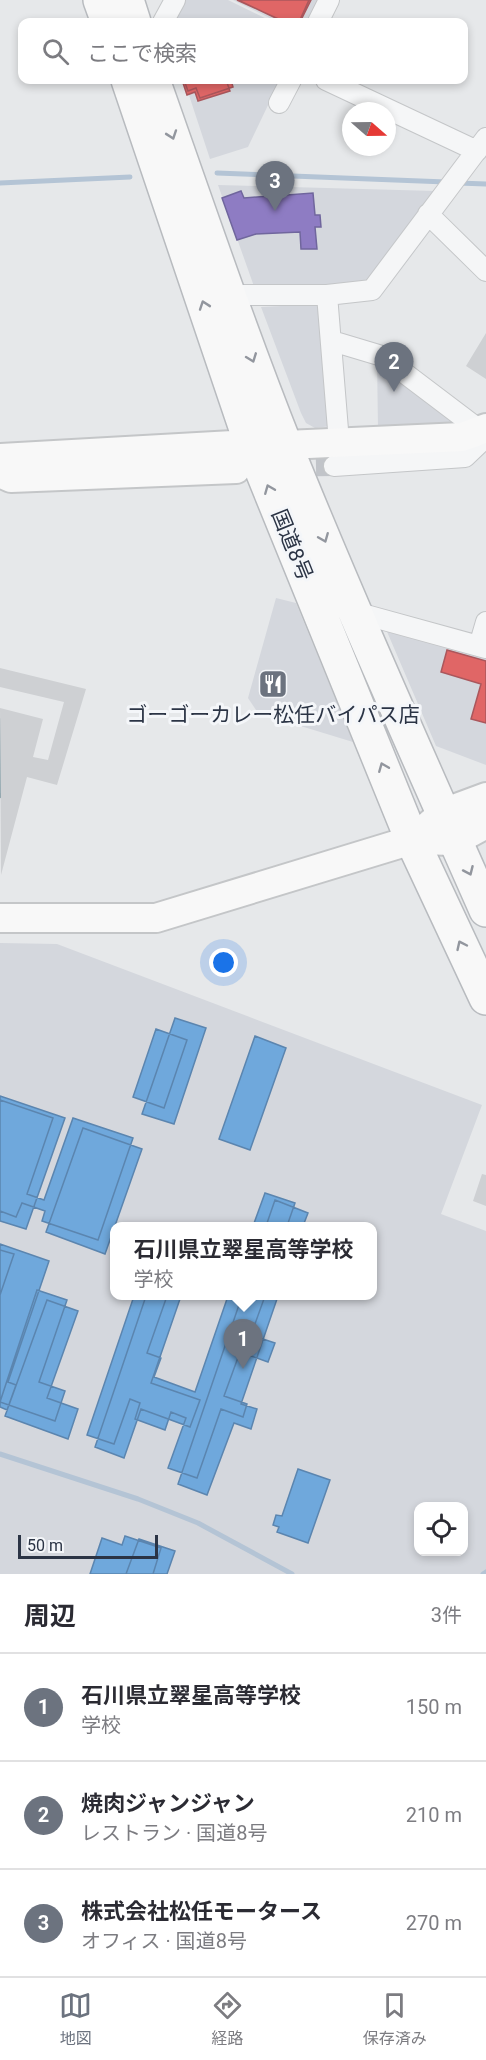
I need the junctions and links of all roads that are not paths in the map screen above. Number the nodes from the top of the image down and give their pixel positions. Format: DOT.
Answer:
graph roads {
  1 [pos="100,0"];
  2 [pos="127,0"];
  3 [pos="175,0"];
  4 [pos="329,0"];
  5 [pos="107,18"];
  6 [pos="133,18"];
  7 [pos="165,18"];
  8 [pos="320,18"];
  9 [pos="129,84"];
  10 [pos="154,84"];
  11 [pos="289,84"];
  12 [pos="336,84"];
  13 [pos="279,103"];
  14 [pos="482,144"];
  15 [pos="428,214"];
  16 [pos="486,271"];
  17 [pos="228,295"];
  18 [pos="327,295"];
  19 [pos="332,341"];
  20 [pos="484,432"];
  21 [pos="286,445"];
  22 [pos="337,454"];
  23 [pos="244,456"];
  24 [pos="0,458"];
  25 [pos="0,473"];
  26 [pos="355,612"];
  27 [pos="486,622"];
  28 [pos="482,647"];
  29 [pos="486,797"];
  30 [pos="486,824"];
  31 [pos="449,827"];
  32 [pos="412,840"];
  33 [pos="486,909"];
  34 [pos="0,918"];
  35 [pos="486,998"];
  1 -- 5 [label="highway"];
  2 -- 6 [label="highway"];
  3 -- 7 [label="street"];
  4 -- 8 [label="street"];
  23 -- 9 [label="highway, 国道8号, one-way"];
  10 -- 17 [label="highway, 国道8号, one-way"];
  11 -- 13 [label="street"];
  12 -- 14 [label="street"];
  14 -- 15 [label="street"];
  15 -- 16 [label="street"];
  15 -- 18 [label="street"];
  17 -- 18 [label="street"];
  17 -- 21 [label="highway, 国道8号, one-way"];
  18 -- 19 [label="street"];
  19 -- 20 [label="street"];
  19 -- 22 [label="street"];
  20 -- 22 [label="street"];
  21 -- 22 [label="street"];
  21 -- 26 [label="highway, 国道8号, one-way"];
  23 -- 24 [label="street"];
  23 -- 25 [label="street"];
  32 -- 23 [label="highway, 国道8号, one-way"];
  26 -- 28 [label="street"];
  26 -- 31 [label="highway, 国道8号"];
  27 -- 28 [label="street"];
  29 -- 31 [label="street"];
  30 -- 31 [label="street"];
  31 -- 32 [label="street"];
  31 -- 33 [label="highway, 国道8号, one-way"];
  32 -- 34 [label="street"];
  35 -- 32 [label="highway, 国道8号, one-way"];
}
